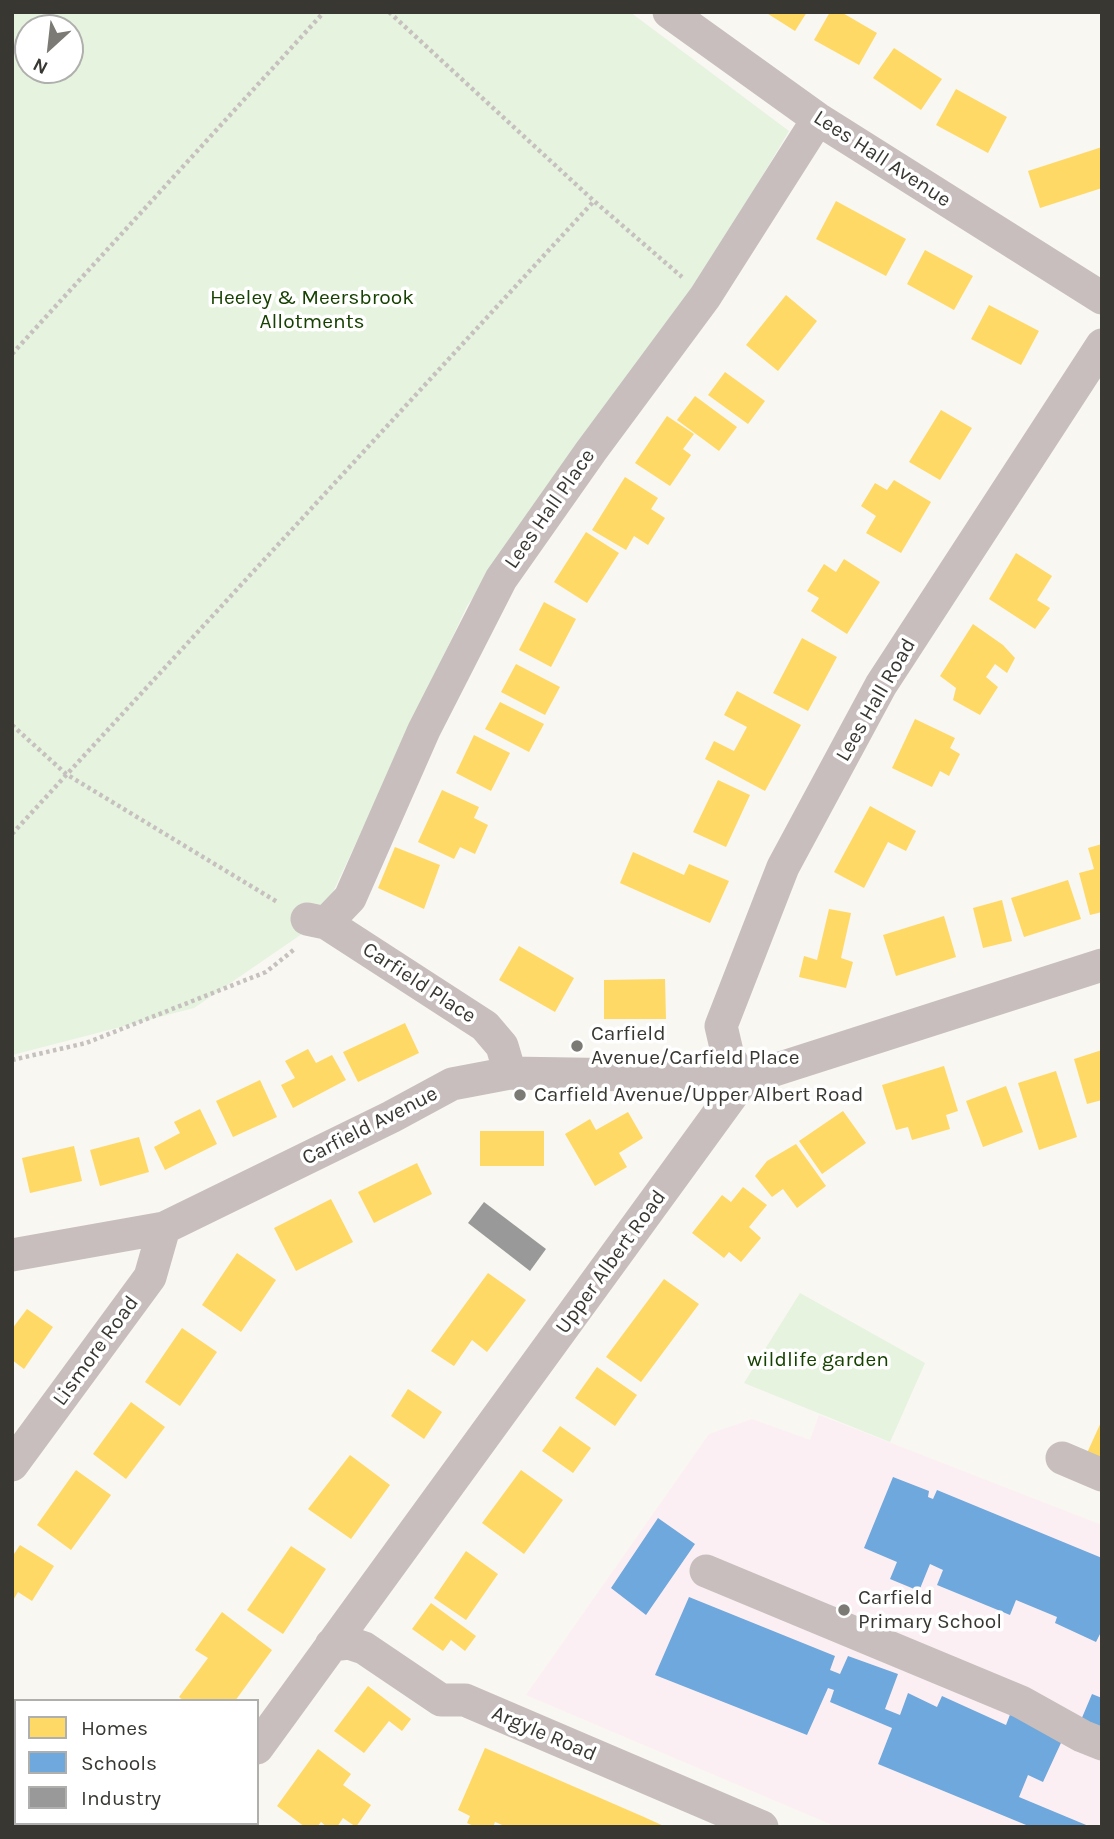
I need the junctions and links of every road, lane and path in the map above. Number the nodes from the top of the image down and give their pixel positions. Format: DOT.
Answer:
graph roads {
  1 [pos="324,12"];
  2 [pos="389,12"];
  3 [pos="668,12"];
  4 [pos="818,119"];
  5 [pos="594,201"];
  6 [pos="705,297"];
  7 [pos="1102,299"];
  8 [pos="1102,345"];
  9 [pos="12,354"];
  10 [pos="12,725"];
  11 [pos="66,774"];
  12 [pos="12,834"];
  13 [pos="315,921"];
  14 [pos="1102,965"];
  15 [pos="12,1060"];
  16 [pos="510,1073"];
  17 [pos="743,1080"];
  18 [pos="164,1228"];
  19 [pos="12,1255"];
  20 [pos="1062,1458"];
  21 [pos="12,1465"];
  22 [pos="1102,1475"];
  23 [pos="706,1571"];
  24 [pos="331,1645"];
  25 [pos="1102,1744"];
  26 [pos="259,1745"];
  27 [pos="762,1827"];
  1 -- 9 [label="path"];
  2 -- 5 [label="path"];
  3 -- 4 [label="street, Lees Hall Avenue"];
  4 -- 6 [label="street, Lees Hall Place"];
  4 -- 7 [label="street, Lees Hall Avenue"];
  5 -- 6 [label="path"];
  5 -- 11 [label="path"];
  6 -- 13 [label="street, Lees Hall Place"];
  8 -- 17 [label="street, Lees Hall Road"];
  10 -- 11 [label="path"];
  11 -- 12 [label="path"];
  11 -- 13 [label="path"];
  13 -- 15 [label="path"];
  13 -- 16 [label="street, Carfield Place"];
  14 -- 17 [label="street"];
  16 -- 17 [label="street, Carfield Avenue"];
  16 -- 18 [label="street, Carfield Avenue"];
  17 -- 24 [label="street, Upper Albert Road"];
  18 -- 19 [label="street, Carfield Avenue"];
  18 -- 21 [label="street, Lismore Road"];
  20 -- 22 [label="street"];
  23 -- 25 [label="street"];
  24 -- 26 [label="street, Upper Albert Road"];
  24 -- 27 [label="street, Argyle Road"];
}
